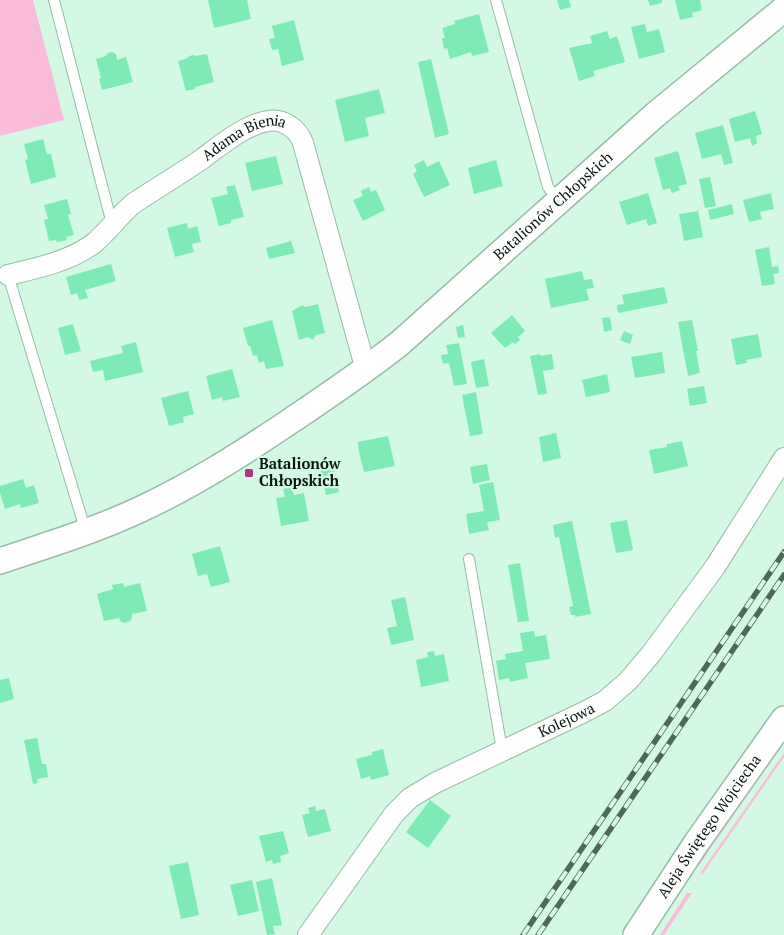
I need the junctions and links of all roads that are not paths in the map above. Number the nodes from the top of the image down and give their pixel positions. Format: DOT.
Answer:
graph roads {
  1 [pos="54,0"];
  2 [pos="496,0"];
  3 [pos="784,9"];
  4 [pos="559,201"];
  5 [pos="112,224"];
  6 [pos="4,275"];
  7 [pos="366,370"];
  8 [pos="784,458"];
  9 [pos="86,532"];
  10 [pos="469,559"];
  11 [pos="0,560"];
  12 [pos="784,719"];
  13 [pos="502,750"];
  14 [pos="308,935"];
  15 [pos="636,935"];
  1 -- 5 [label="lane"];
  2 -- 4 [label="lane"];
  3 -- 4 [label="street, Batalionów Chłopskich"];
  4 -- 7 [label="street, Batalionów Chłopskich"];
  5 -- 6 [label="street, Adama Bienia"];
  5 -- 7 [label="street, Adama Bienia"];
  6 -- 9 [label="lane"];
  7 -- 9 [label="street, Batalionów Chłopskich"];
  8 -- 13 [label="street, Kolejowa"];
  9 -- 11 [label="street, Batalionów Chłopskich"];
  10 -- 13 [label="lane"];
  12 -- 15 [label="street, Aleja Świętego Wojciecha"];
  13 -- 14 [label="street, Kolejowa"];
}
